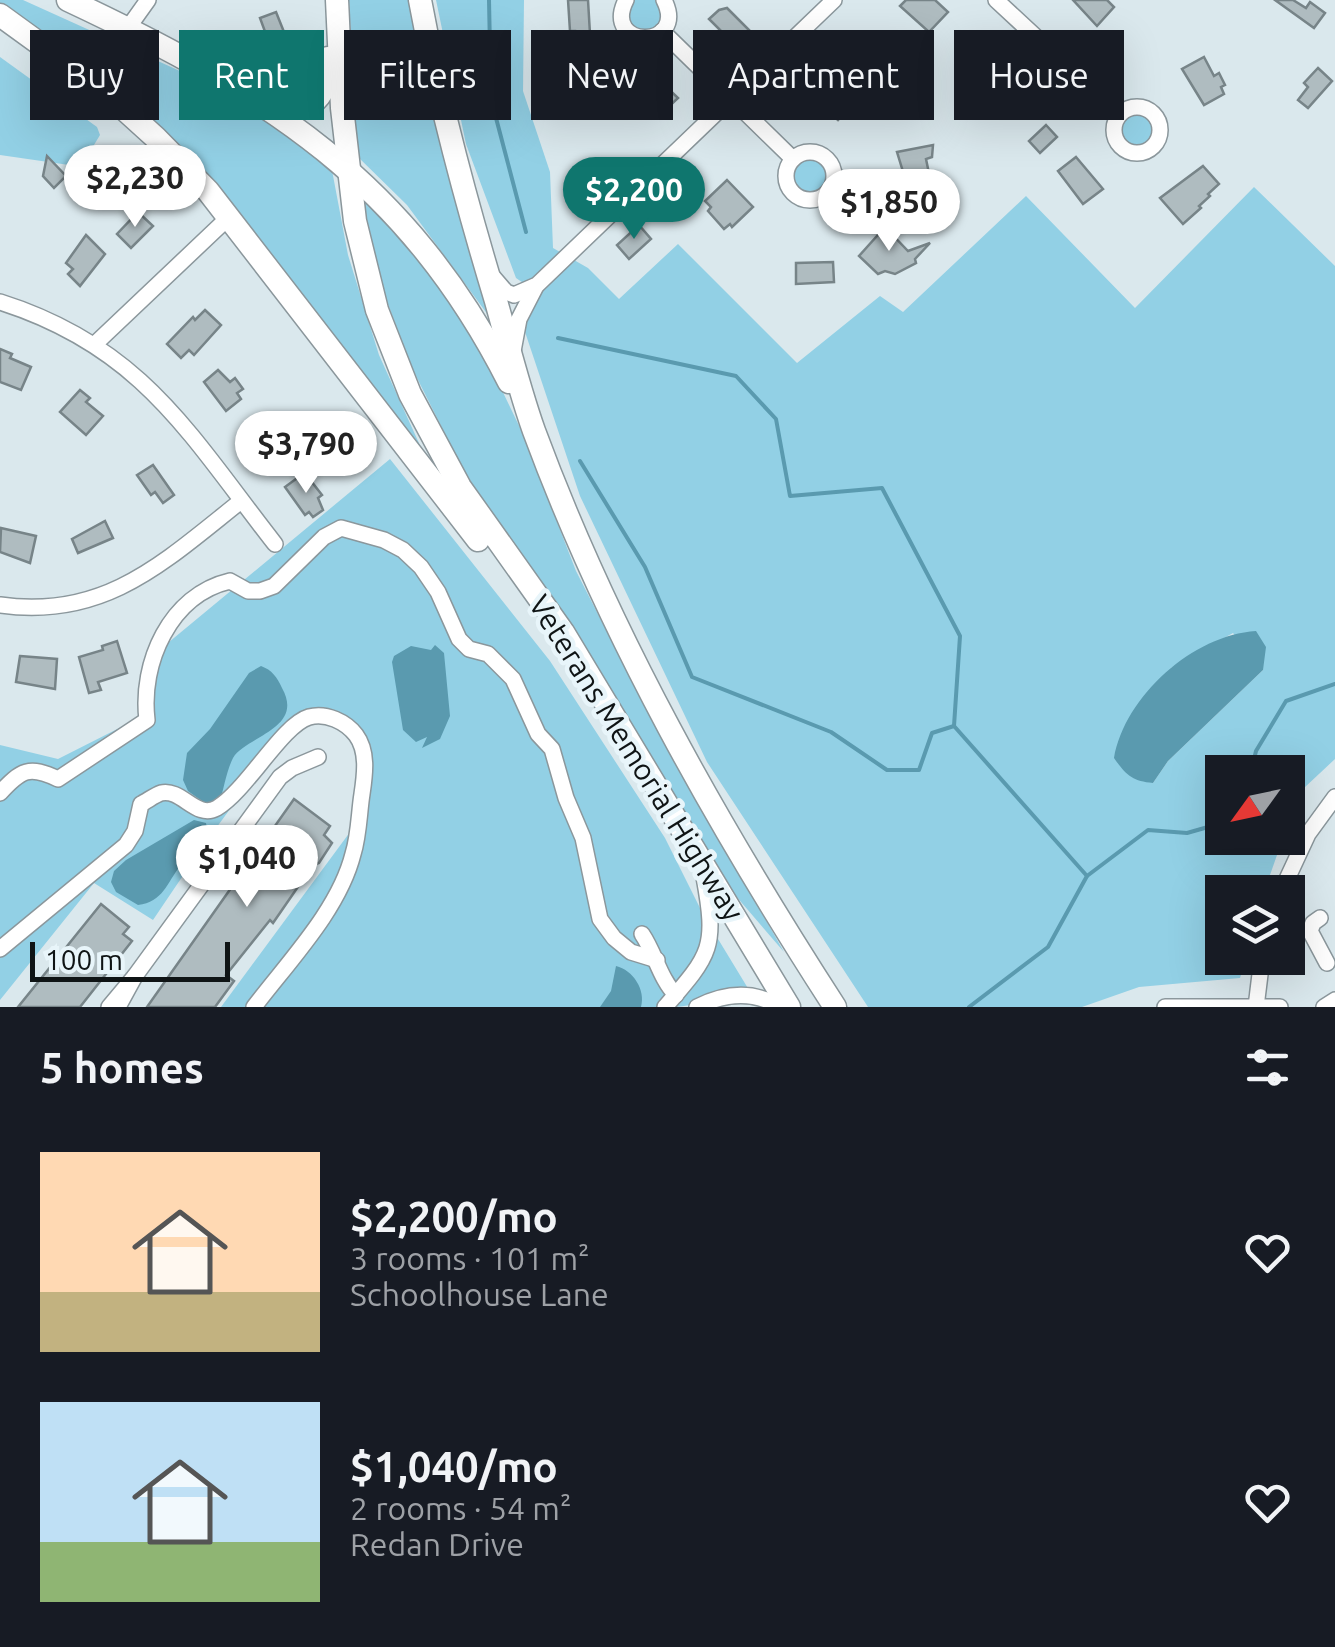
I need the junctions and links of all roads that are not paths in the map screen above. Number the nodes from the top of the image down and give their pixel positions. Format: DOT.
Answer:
graph roads {
  1 [pos="68,0"];
  2 [pos="148,0"];
  3 [pos="327,0"];
  4 [pos="338,0"];
  5 [pos="420,0"];
  6 [pos="626,0"];
  7 [pos="664,0"];
  8 [pos="834,0"];
  9 [pos="996,0"];
  10 [pos="0,15"];
  11 [pos="128,28"];
  12 [pos="628,30"];
  13 [pos="662,30"];
  14 [pos="803,30"];
  15 [pos="1028,30"];
  16 [pos="673,42"];
  17 [pos="179,56"];
  18 [pos="693,62"];
  19 [pos="324,86"];
  20 [pos="285,120"];
  21 [pos="710,120"];
  22 [pos="752,120"];
  23 [pos="793,160"];
  24 [pos="347,168"];
  25 [pos="229,217"];
  26 [pos="486,266"];
  27 [pos="536,285"];
  28 [pos="0,302"];
  29 [pos="95,344"];
  30 [pos="512,356"];
  31 [pos="534,430"];
  32 [pos="241,501"];
  33 [pos="275,544"];
  34 [pos="0,605"];
  35 [pos="598,693"];
  36 [pos="318,756"];
  37 [pos="0,793"];
  38 [pos="1335,797"];
  39 [pos="702,864"];
  40 [pos="1289,875"];
  41 [pos="1320,918"];
  42 [pos="642,934"];
  43 [pos="0,949"];
  44 [pos="658,960"];
  45 [pos="763,963"];
  46 [pos="1327,963"];
  47 [pos="1260,975"];
  48 [pos="135,976"];
  49 [pos="1335,1000"];
  50 [pos="671,1001"];
  51 [pos="108,1007"];
  52 [pos="118,1007"];
  53 [pos="254,1007"];
  54 [pos="698,1007"];
  55 [pos="780,1007"];
  56 [pos="790,1007"];
  57 [pos="802,1007"];
  58 [pos="835,1007"];
  59 [pos="1165,1007"];
  60 [pos="1256,1007"];
  61 [pos="1280,1007"];
  62 [pos="1324,1007"];
  1 -- 11 [label="highway"];
  2 -- 11 [label="street"];
  3 -- 19 [label="highway"];
  4 -- 24 [label="highway, Veterans Memorial Highway"];
  5 -- 26 [label="highway, Veterans Memorial Highway"];
  6 -- 12 [label="street"];
  7 -- 13 [label="street"];
  8 -- 14 [label="street"];
  9 -- 15 [label="street"];
  10 -- 25 [label="highway"];
  11 -- 17 [label="highway"];
  16 -- 18 [label="street"];
  20 -- 24 [label="highway"];
  21 -- 27 [label="street"];
  22 -- 23 [label="street"];
  24 -- 31 [label="highway"];
  24 -- 35 [label="highway, Veterans Memorial Highway"];
  25 -- 29 [label="street"];
  25 -- 35 [label="highway"];
  26 -- 27 [label="street"];
  26 -- 30 [label="highway, Veterans Memorial Highway"];
  27 -- 30 [label="street"];
  28 -- 29 [label="street"];
  29 -- 32 [label="street"];
  30 -- 31 [label="highway, Veterans Memorial Highway"];
  31 -- 58 [label="highway, Veterans Memorial Highway"];
  32 -- 33 [label="street"];
  32 -- 34 [label="street"];
  35 -- 39 [label="highway, Veterans Memorial Highway"];
  36 -- 48 [label="street"];
  37 -- 44 [label="street"];
  38 -- 40 [label="street"];
  39 -- 45 [label="highway, Veterans Memorial Highway"];
  39 -- 50 [label="street"];
  41 -- 46 [label="street"];
  42 -- 44 [label="street"];
  43 -- 53 [label="street"];
  44 -- 50 [label="street"];
  45 -- 56 [label="highway, Veterans Memorial Highway"];
  45 -- 57 [label="street"];
  47 -- 60 [label="street"];
  48 -- 51 [label="street"];
  48 -- 52 [label="street"];
  49 -- 62 [label="street"];
  54 -- 55 [label="street"];
  59 -- 60 [label="street"];
  60 -- 61 [label="street"];
}
